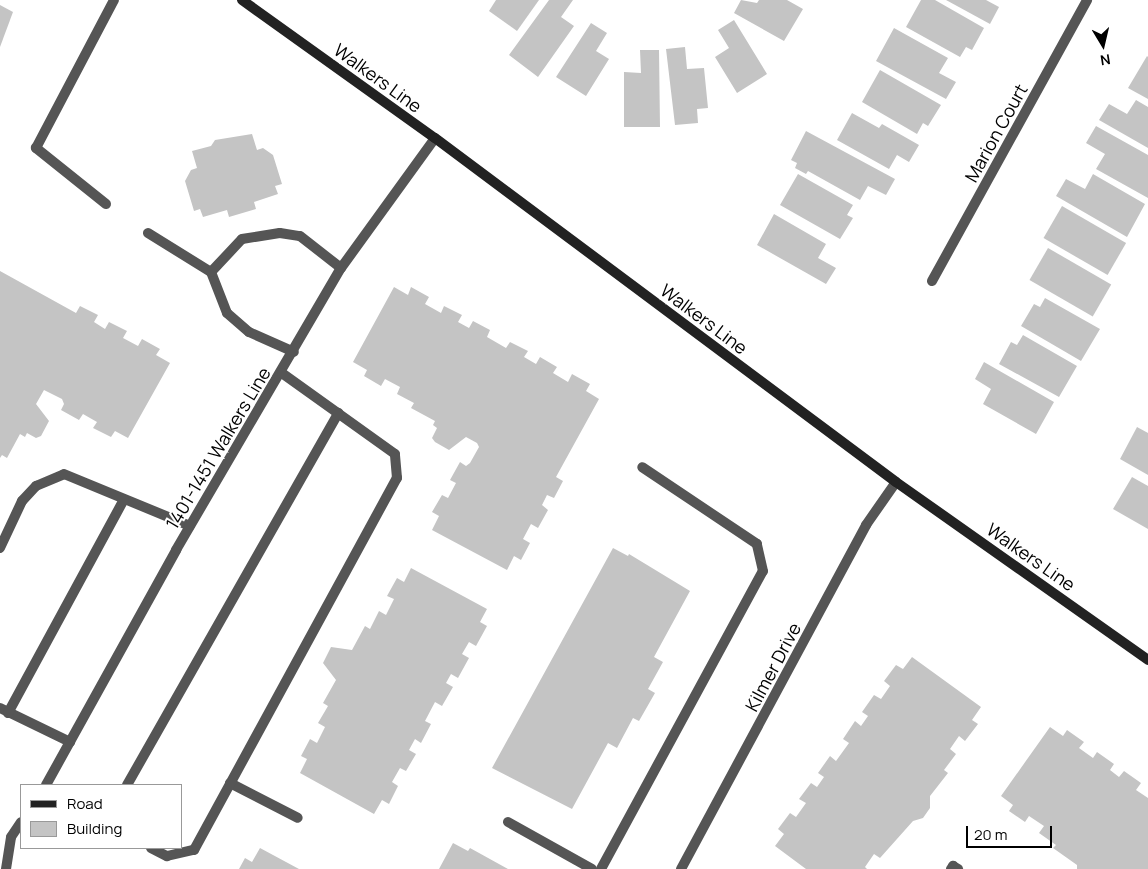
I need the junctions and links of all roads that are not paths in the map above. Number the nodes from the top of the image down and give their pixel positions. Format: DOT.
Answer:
graph roads {
  1 [pos="114,0"];
  2 [pos="242,0"];
  3 [pos="1087,0"];
  4 [pos="435,138"];
  5 [pos="106,204"];
  6 [pos="148,233"];
  7 [pos="341,268"];
  8 [pos="211,272"];
  9 [pos="932,281"];
  10 [pos="294,352"];
  11 [pos="282,373"];
  12 [pos="338,413"];
  13 [pos="642,467"];
  14 [pos="896,482"];
  15 [pos="124,499"];
  16 [pos="190,526"];
  17 [pos="0,548"];
  18 [pos="1148,660"];
  19 [pos="4,711"];
  20 [pos="70,742"];
  21 [pos="230,783"];
  22 [pos="49,784"];
  23 [pos="128,784"];
  24 [pos="298,818"];
  25 [pos="508,822"];
  26 [pos="20,824"];
  27 [pos="154,849"];
  28 [pos="6,869"];
  29 [pos="592,869"];
  30 [pos="602,869"];
  31 [pos="681,869"];
  32 [pos="951,869"];
  33 [pos="958,869"];
  1 -- 5 [label="street"];
  2 -- 4 [label="main road, Walkers Line"];
  3 -- 9 [label="street, Marion Court"];
  4 -- 7 [label="street, 1401-1451 Walkers Line"];
  4 -- 14 [label="main road, Walkers Line"];
  6 -- 8 [label="street"];
  7 -- 8 [label="street"];
  7 -- 10 [label="street, 1401-1451 Walkers Line"];
  8 -- 10 [label="street"];
  10 -- 11 [label="street, 1401-1451 Walkers Line"];
  11 -- 12 [label="street"];
  11 -- 16 [label="street, 1401-1451 Walkers Line"];
  12 -- 21 [label="street"];
  12 -- 23 [label="street"];
  13 -- 30 [label="street"];
  14 -- 18 [label="main road, Walkers Line"];
  14 -- 31 [label="street, Kilmer Drive"];
  15 -- 16 [label="street"];
  15 -- 17 [label="street"];
  15 -- 19 [label="street"];
  16 -- 20 [label="street, 1401-1451 Walkers Line"];
  19 -- 20 [label="street"];
  20 -- 22 [label="street, 1401-1451 Walkers Line"];
  21 -- 24 [label="street"];
  21 -- 27 [label="street"];
  25 -- 29 [label="street"];
  26 -- 28 [label="street"];
  32 -- 33 [label="street"];
}
